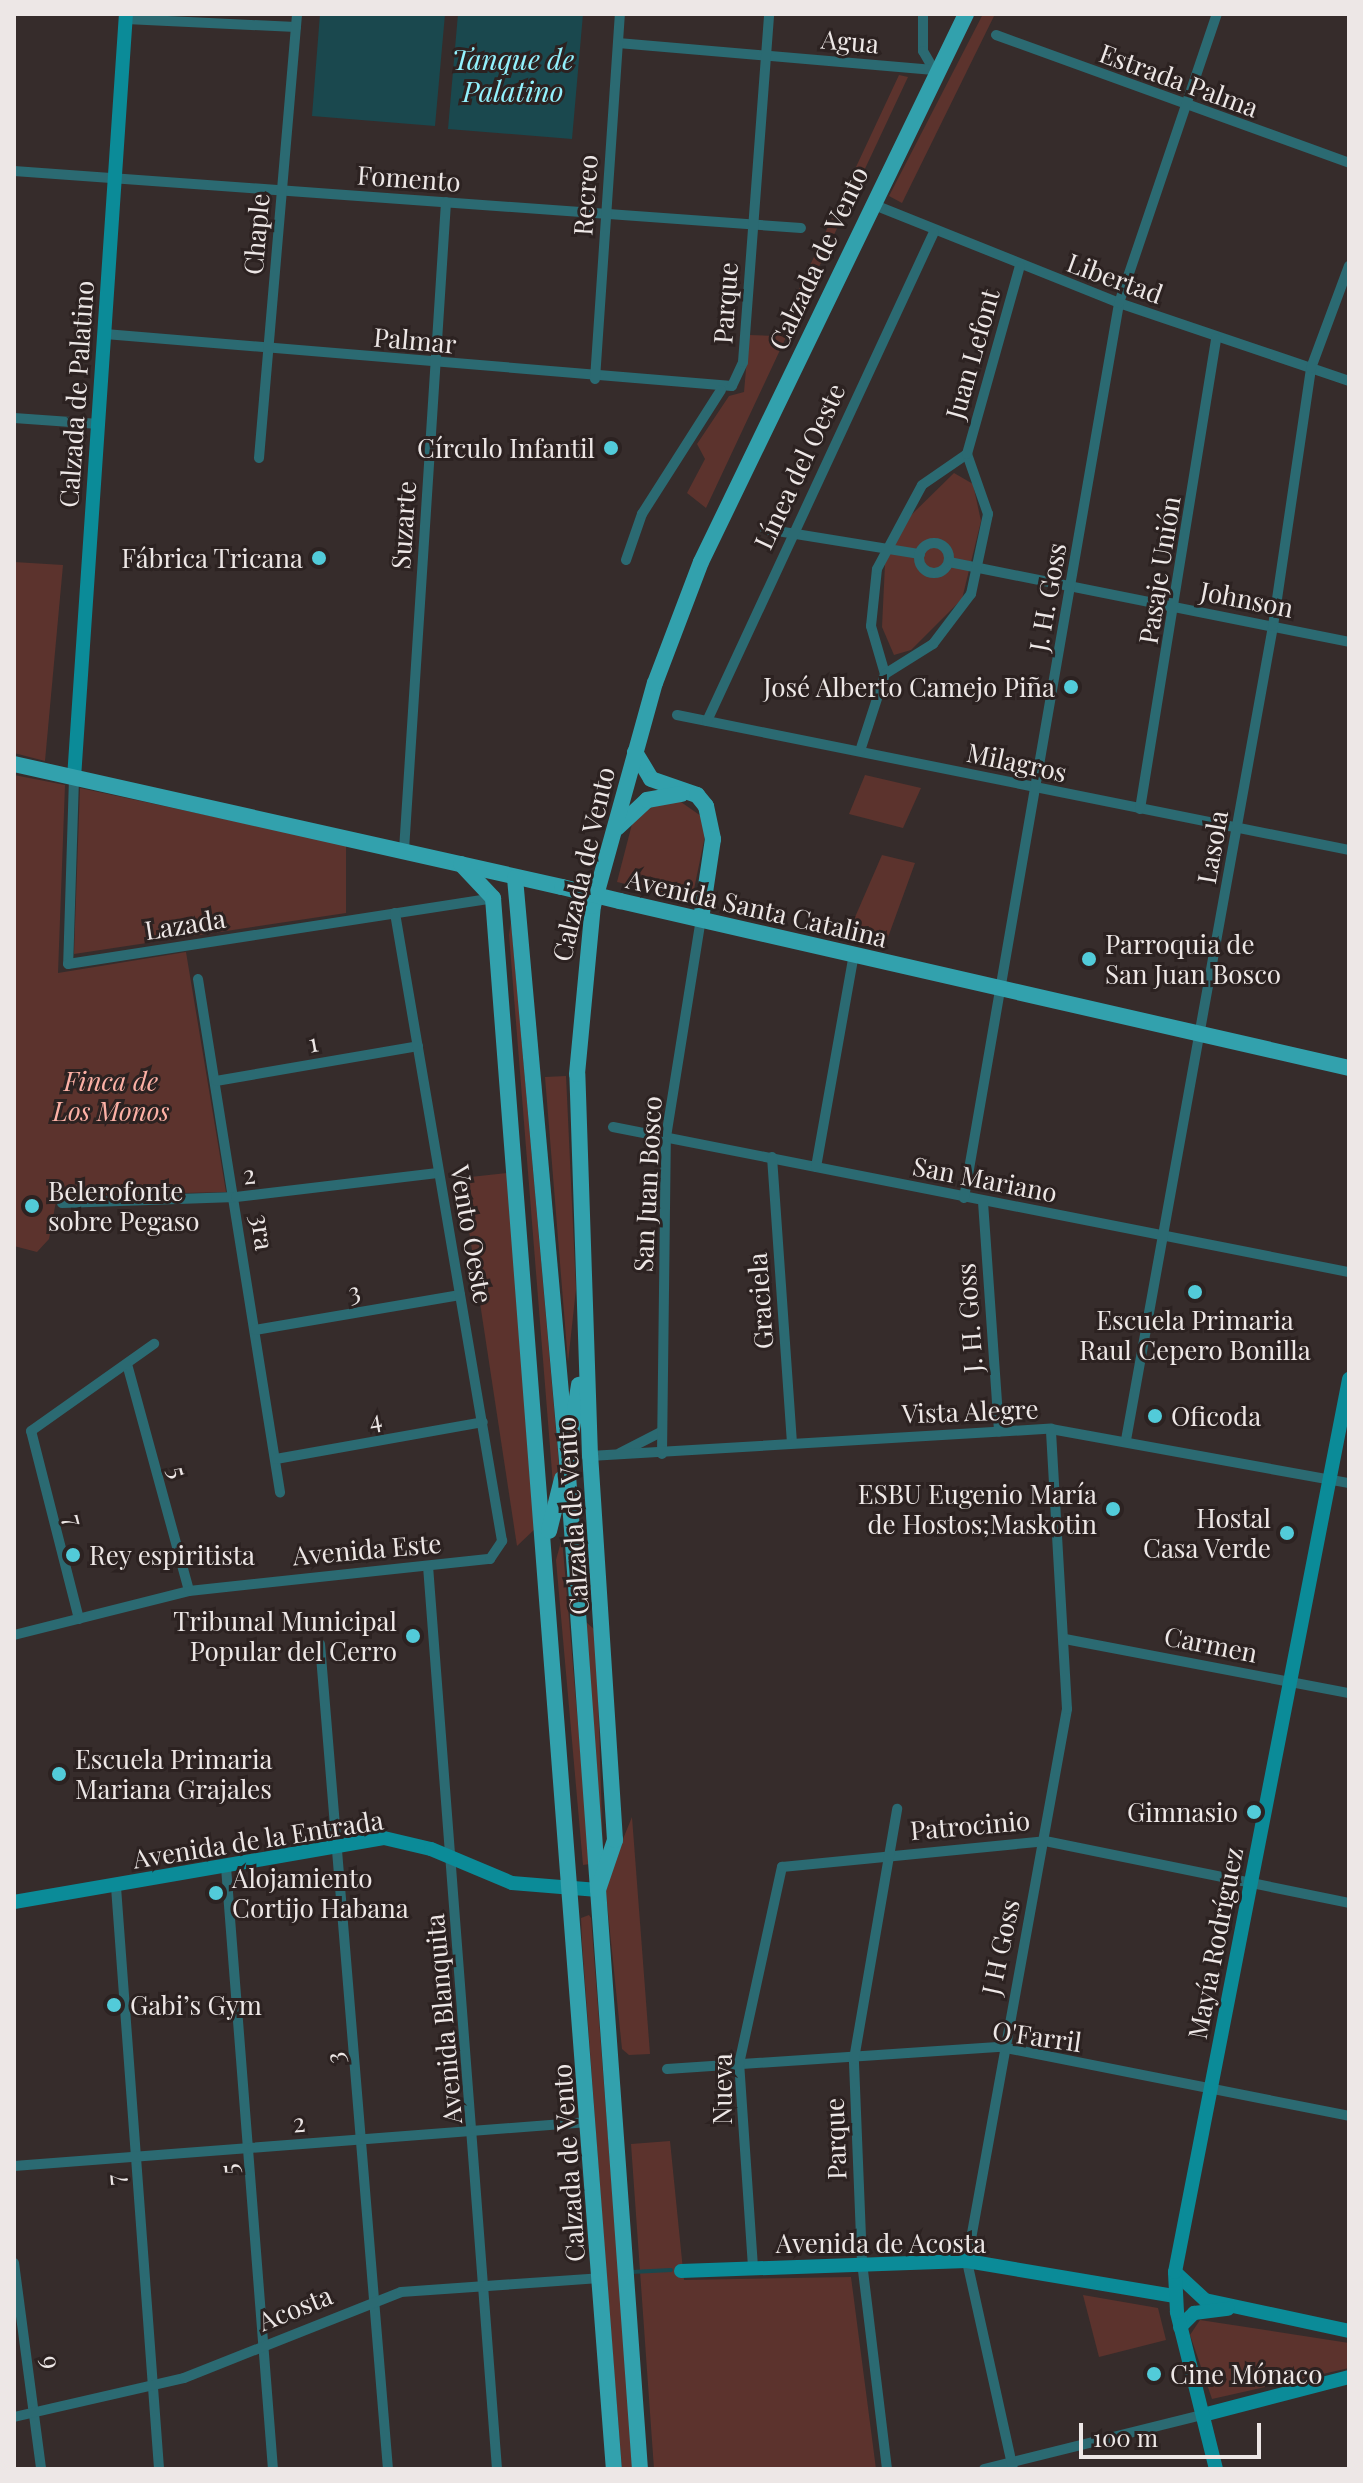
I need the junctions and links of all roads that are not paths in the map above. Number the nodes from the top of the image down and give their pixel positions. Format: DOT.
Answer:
graph roads {
  1 [pos="297,14"];
  2 [pos="620,14"];
  3 [pos="769,14"];
  4 [pos="923,14"];
  5 [pos="966,14"];
  6 [pos="1217,14"];
  7 [pos="126,16"];
  8 [pos="296,27"];
  9 [pos="996,35"];
  10 [pos="618,43"];
  11 [pos="766,56"];
  12 [pos="934,70"];
  13 [pos="1185,108"];
  14 [pos="1349,163"];
  15 [pos="14,171"];
  16 [pos="115,178"];
  17 [pos="282,190"];
  18 [pos="446,202"];
  19 [pos="870,203"];
  20 [pos="606,214"];
  21 [pos="753,225"];
  22 [pos="801,228"];
  23 [pos="934,232"];
  24 [pos="1020,266"];
  25 [pos="1349,266"];
  26 [pos="1119,303"];
  27 [pos="105,334"];
  28 [pos="1216,338"];
  29 [pos="269,349"];
  30 [pos="436,364"];
  31 [pos="1311,368"];
  32 [pos="595,379"];
  33 [pos="1349,381"];
  34 [pos="721,390"];
  35 [pos="14,418"];
  36 [pos="99,424"];
  37 [pos="967,454"];
  38 [pos="259,458"];
  39 [pos="765,529"];
  40 [pos="791,533"];
  41 [pos="885,548"];
  42 [pos="920,554"];
  43 [pos="626,560"];
  44 [pos="949,562"];
  45 [pos="980,567"];
  46 [pos="1071,586"];
  47 [pos="1177,609"];
  48 [pos="1273,626"];
  49 [pos="1349,642"];
  50 [pos="885,674"];
  51 [pos="677,715"];
  52 [pos="707,721"];
  53 [pos="860,751"];
  54 [pos="635,752"];
  55 [pos="14,764"];
  56 [pos="74,778"];
  57 [pos="1037,790"];
  58 [pos="1140,809"];
  59 [pos="710,822"];
  60 [pos="1238,828"];
  61 [pos="610,837"];
  62 [pos="404,850"];
  63 [pos="1349,850"];
  64 [pos="461,864"];
  65 [pos="515,878"];
  66 [pos="493,898"];
  67 [pos="395,913"];
  68 [pos="701,919"];
  69 [pos="854,954"];
  70 [pos="198,979"];
  71 [pos="1002,988"];
  72 [pos="1199,1034"];
  73 [pos="418,1046"];
  74 [pos="1349,1068"];
  75 [pos="216,1081"];
  76 [pos="613,1127"];
  77 [pos="666,1137"];
  78 [pos="772,1157"];
  79 [pos="816,1167"];
  80 [pos="438,1173"];
  81 [pos="236,1197"];
  82 [pos="964,1198"];
  83 [pos="983,1202"];
  84 [pos="62,1203"];
  85 [pos="1164,1236"];
  86 [pos="1349,1272"];
  87 [pos="460,1295"];
  88 [pos="586,1296"];
  89 [pos="255,1330"];
  90 [pos="154,1344"];
  91 [pos="127,1364"];
  92 [pos="1349,1379"];
  93 [pos="483,1422"];
  94 [pos="1051,1429"];
  95 [pos="999,1431"];
  96 [pos="661,1432"];
  97 [pos="1126,1440"];
  98 [pos="792,1442"];
  99 [pos="662,1454"];
  100 [pos="590,1456"];
  101 [pos="614,1456"];
  102 [pos="276,1459"];
  103 [pos="567,1461"];
  104 [pos="1330,1480"];
  105 [pos="1349,1483"];
  106 [pos="280,1492"];
  107 [pos="546,1542"];
  108 [pos="490,1559"];
  109 [pos="428,1566"];
  110 [pos="189,1591"];
  111 [pos="79,1619"];
  112 [pos="14,1635"];
  113 [pos="1065,1639"];
  114 [pos="320,1644"];
  115 [pos="1290,1681"];
  116 [pos="1349,1693"];
  117 [pos="897,1809"];
  118 [pos="1045,1841"];
  119 [pos="339,1846"];
  120 [pos="889,1853"];
  121 [pos="452,1858"];
  122 [pos="226,1867"];
  123 [pos="782,1867"];
  124 [pos="1251,1885"];
  125 [pos="116,1887"];
  126 [pos="598,1890"];
  127 [pos="574,1891"];
  128 [pos="14,1902"];
  129 [pos="1349,1903"];
  130 [pos="1001,2047"];
  131 [pos="854,2059"];
  132 [pos="739,2064"];
  133 [pos="667,2069"];
  134 [pos="1210,2090"];
  135 [pos="1349,2116"];
  136 [pos="588,2122"];
  137 [pos="474,2131"];
  138 [pos="363,2139"];
  139 [pos="249,2148"];
  140 [pos="134,2157"];
  141 [pos="14,2166"];
  142 [pos="967,2261"];
  143 [pos="862,2262"];
  144 [pos="14,2263"];
  145 [pos="753,2267"];
  146 [pos="681,2271"];
  147 [pos="1175,2272"];
  148 [pos="600,2278"];
  149 [pos="482,2282"];
  150 [pos="1175,2296"];
  151 [pos="376,2300"];
  152 [pos="1237,2308"];
  153 [pos="1180,2327"];
  154 [pos="1349,2331"];
  155 [pos="264,2344"];
  156 [pos="1349,2377"];
  157 [pos="153,2385"];
  158 [pos="37,2413"];
  159 [pos="1203,2415"];
  160 [pos="14,2417"];
  161 [pos="1012,2466"];
  162 [pos="41,2469"];
  163 [pos="159,2469"];
  164 [pos="273,2469"];
  165 [pos="388,2469"];
  166 [pos="497,2469"];
  167 [pos="614,2469"];
  168 [pos="640,2469"];
  169 [pos="887,2469"];
  170 [pos="984,2469"];
  171 [pos="1216,2469"];
  1 -- 8 [label="street, Chaple"];
  2 -- 10 [label="street, Recreo"];
  3 -- 11 [label="street, Parque"];
  4 -- 12 [label="street"];
  5 -- 12 [label="main road, Calzada de Vento"];
  6 -- 13 [label="street, J. H. Goss"];
  7 -- 8 [label="street"];
  7 -- 16 [label="street, Calzada de Palatino"];
  8 -- 17 [label="street, Chaple"];
  9 -- 13 [label="street, Estrada Palma"];
  10 -- 11 [label="street, Agua"];
  10 -- 20 [label="street, Recreo"];
  11 -- 12 [label="street, Agua"];
  11 -- 21 [label="street, Parque"];
  12 -- 19 [label="main road, Calzada de Vento"];
  13 -- 14 [label="street, Estrada Palma"];
  13 -- 26 [label="street, J. H. Goss"];
  15 -- 16 [label="street, Fomento"];
  16 -- 17 [label="street, Fomento"];
  16 -- 27 [label="street, Calzada de Palatino"];
  17 -- 18 [label="street, Fomento"];
  17 -- 29 [label="street, Chaple"];
  18 -- 20 [label="street, Fomento"];
  18 -- 30 [label="street, Suzarte"];
  19 -- 23 [label="street, Libertad"];
  19 -- 54 [label="main road, Calzada de Vento"];
  20 -- 21 [label="street, Fomento"];
  20 -- 32 [label="street, Recreo"];
  21 -- 22 [label="street, Fomento"];
  21 -- 34 [label="street, Parque"];
  23 -- 24 [label="street, Libertad"];
  23 -- 40 [label="street, Línea del Oeste"];
  24 -- 26 [label="street, Libertad"];
  24 -- 37 [label="street, Juan Lefont"];
  25 -- 31 [label="street, Lasola"];
  26 -- 28 [label="street, Libertad"];
  26 -- 46 [label="street, J. H. Goss"];
  27 -- 29 [label="street, Palmar"];
  27 -- 36 [label="street, Calzada de Palatino"];
  28 -- 31 [label="street, Libertad"];
  28 -- 47 [label="street, Pasaje Unión"];
  29 -- 30 [label="street, Palmar"];
  29 -- 38 [label="street, Chaple"];
  30 -- 32 [label="street, Palmar"];
  30 -- 62 [label="street, Suzarte"];
  31 -- 33 [label="street, Libertad"];
  31 -- 48 [label="street, Lasola"];
  32 -- 34 [label="street, Palmar"];
  34 -- 43 [label="street, Parque"];
  35 -- 36 [label="street"];
  36 -- 56 [label="street, Calzada de Palatino"];
  37 -- 41 [label="street, Juan Lefont"];
  37 -- 45 [label="street, Juan Lefont"];
  39 -- 40 [label="street, Johnson"];
  40 -- 41 [label="street, Johnson"];
  40 -- 52 [label="street, Línea del Oeste"];
  41 -- 42 [label="street, Johnson"];
  41 -- 50 [label="street, Juan Lefont"];
  42 -- 44 [label="street, Johnson"];
  42 -- 44 [label="street, Johnson"];
  44 -- 45 [label="street, Johnson"];
  45 -- 46 [label="street, Johnson"];
  45 -- 50 [label="street, Juan Lefont"];
  46 -- 47 [label="street, Johnson"];
  46 -- 57 [label="street, J. H. Goss"];
  47 -- 48 [label="street, Johnson"];
  47 -- 58 [label="street, Pasaje Unión"];
  48 -- 49 [label="street, Johnson"];
  48 -- 60 [label="street, Lasola"];
  50 -- 53 [label="street"];
  51 -- 52 [label="street, Milagros"];
  52 -- 53 [label="street, Milagros"];
  53 -- 57 [label="street, Milagros"];
  54 -- 59 [label="main road"];
  54 -- 61 [label="main road, Calzada de Vento"];
  55 -- 56 [label="main road, Avenida Santa Catalina"];
  56 -- 62 [label="main road, Avenida Santa Catalina"];
  56 -- 67 [label="street, Lazada"];
  57 -- 58 [label="street, Milagros"];
  57 -- 71 [label="street, J. H. Goss"];
  58 -- 60 [label="street, Milagros"];
  59 -- 61 [label="main road"];
  59 -- 68 [label="main road"];
  60 -- 63 [label="street, Milagros"];
  60 -- 72 [label="street, Lasola"];
  61 -- 88 [label="main road, Calzada de Vento"];
  62 -- 64 [label="main road, Avenida Santa Catalina"];
  64 -- 65 [label="main road, Avenida Santa Catalina"];
  64 -- 66 [label="main road"];
  65 -- 66 [label="main road"];
  65 -- 68 [label="main road, Avenida Santa Catalina, bridge"];
  65 -- 103 [label="main road, Calzada de Vento"];
  66 -- 67 [label="street, Lazada"];
  66 -- 107 [label="main road, Calzada de Vento"];
  67 -- 73 [label="street, Vento Oeste"];
  68 -- 69 [label="main road, Avenida Santa Catalina"];
  68 -- 77 [label="street, San Juan Bosco"];
  69 -- 71 [label="main road, Avenida Santa Catalina"];
  69 -- 79 [label="street"];
  70 -- 75 [label="street, 3ra"];
  71 -- 72 [label="main road, Avenida Santa Catalina"];
  71 -- 82 [label="street, J. H. Goss"];
  72 -- 74 [label="main road, Avenida Santa Catalina"];
  72 -- 85 [label="street, Lasola"];
  73 -- 75 [label="street, 1"];
  73 -- 80 [label="street, Vento Oeste"];
  75 -- 81 [label="street, 3ra"];
  76 -- 77 [label="street, San Mariano"];
  77 -- 78 [label="street, San Mariano"];
  77 -- 96 [label="street, San Juan Bosco"];
  78 -- 79 [label="street, San Mariano"];
  78 -- 98 [label="street, Graciela"];
  79 -- 82 [label="street, San Mariano"];
  80 -- 81 [label="street, 2"];
  80 -- 87 [label="street, Vento Oeste"];
  81 -- 84 [label="street, 2"];
  81 -- 89 [label="street, 3ra"];
  82 -- 83 [label="street, San Mariano"];
  83 -- 85 [label="street, San Mariano"];
  83 -- 95 [label="street, J. H. Goss"];
  85 -- 86 [label="street, San Mariano"];
  85 -- 97 [label="street, Lasola"];
  87 -- 89 [label="street, 3"];
  87 -- 93 [label="street, Vento Oeste"];
  88 -- 100 [label="main road, Calzada de Vento"];
  88 -- 103 [label="main road"];
  89 -- 102 [label="street, 3ra"];
  90 -- 91 [label="street"];
  91 -- 110 [label="street, 5"];
  91 -- 111 [label="street, 7"];
  92 -- 104 [label="street, Mayía Rodríguez"];
  93 -- 102 [label="street, 4"];
  93 -- 108 [label="street, Vento Oeste"];
  94 -- 95 [label="street, Vista Alegre"];
  94 -- 97 [label="street, Vista Alegre"];
  94 -- 113 [label="street, J H Goss"];
  95 -- 98 [label="street, Vista Alegre"];
  96 -- 99 [label="street, San Juan Bosco"];
  96 -- 101 [label="street"];
  97 -- 104 [label="street, Vista Alegre"];
  98 -- 99 [label="street, Vista Alegre"];
  99 -- 101 [label="street, Vista Alegre"];
  100 -- 101 [label="street, Vista Alegre"];
  100 -- 126 [label="main road, Calzada de Vento"];
  102 -- 106 [label="street, 3ra"];
  103 -- 107 [label="main road"];
  103 -- 126 [label="main road, Calzada de Vento"];
  104 -- 105 [label="street, Vista Alegre"];
  104 -- 115 [label="street, Mayía Rodríguez"];
  107 -- 127 [label="main road, Calzada de Vento"];
  108 -- 109 [label="street, Avenida Este"];
  109 -- 110 [label="street, Avenida Este"];
  109 -- 121 [label="street, Avenida Blanquita"];
  110 -- 111 [label="street, Avenida Este"];
  111 -- 112 [label="street, Avenida Este"];
  113 -- 115 [label="street, Carmen"];
  113 -- 118 [label="street, J H Goss"];
  114 -- 119 [label="street, 3"];
  115 -- 116 [label="street, Carmen"];
  115 -- 124 [label="street, Mayía Rodríguez"];
  117 -- 120 [label="street, Parque"];
  118 -- 120 [label="street, Patrocinio"];
  118 -- 124 [label="street, Patrocinio"];
  118 -- 130 [label="street, J H Goss"];
  119 -- 121 [label="street, Avenida de la Entrada"];
  119 -- 122 [label="street, Avenida de la Entrada"];
  119 -- 138 [label="street, 3"];
  120 -- 123 [label="street, Patrocinio"];
  120 -- 131 [label="street, Parque"];
  121 -- 127 [label="street, Avenida de la Entrada"];
  121 -- 137 [label="street, Avenida Blanquita"];
  122 -- 125 [label="street, Avenida de la Entrada"];
  122 -- 139 [label="street, 5"];
  123 -- 132 [label="street, Nueva"];
  124 -- 129 [label="street, Patrocinio"];
  124 -- 134 [label="street, Mayía Rodríguez"];
  125 -- 128 [label="street, Avenida de la Entrada"];
  125 -- 140 [label="street, 7"];
  126 -- 127 [label="street, Avenida de la Entrada"];
  126 -- 168 [label="main road, Calzada de Vento"];
  127 -- 136 [label="main road, Calzada de Vento"];
  130 -- 131 [label="street, O'Farril"];
  130 -- 134 [label="street, O'Farril"];
  130 -- 142 [label="street, J H Goss"];
  131 -- 132 [label="street, O'Farril"];
  131 -- 143 [label="street, Parque"];
  132 -- 133 [label="street, O'Farril"];
  132 -- 145 [label="street, Nueva"];
  134 -- 135 [label="street, O'Farril"];
  134 -- 147 [label="street, Mayía Rodríguez"];
  136 -- 137 [label="street, 2"];
  136 -- 148 [label="main road, Calzada de Vento"];
  137 -- 138 [label="street, 2"];
  137 -- 149 [label="street, Avenida Blanquita"];
  138 -- 139 [label="street, 2"];
  138 -- 151 [label="street, 3"];
  139 -- 140 [label="street, 2"];
  139 -- 155 [label="street, 5"];
  140 -- 141 [label="street, 2"];
  140 -- 157 [label="street, 7"];
  142 -- 143 [label="street, Avenida de Acosta"];
  142 -- 150 [label="street, Avenida de Acosta"];
  142 -- 161 [label="street, J H Goss"];
  143 -- 145 [label="street, Avenida de Acosta"];
  143 -- 169 [label="street, Parque"];
  144 -- 158 [label="street, 9"];
  145 -- 146 [label="street, Avenida de Acosta"];
  147 -- 150 [label="street, Mayía Rodríguez"];
  147 -- 152 [label="street"];
  148 -- 149 [label="street, Acosta"];
  148 -- 167 [label="main road, Calzada de Vento"];
  149 -- 151 [label="street, Acosta"];
  149 -- 166 [label="street, Avenida Blanquita"];
  150 -- 153 [label="street, Mayía Rodríguez"];
  151 -- 155 [label="street, Acosta"];
  151 -- 165 [label="street, 3"];
  152 -- 153 [label="street"];
  152 -- 154 [label="street"];
  153 -- 159 [label="street, Mayía Rodríguez"];
  155 -- 157 [label="street, Acosta"];
  155 -- 164 [label="street, 5"];
  156 -- 159 [label="street"];
  157 -- 158 [label="street, Acosta"];
  157 -- 163 [label="street, 7"];
  158 -- 160 [label="street, Acosta"];
  158 -- 162 [label="street, 9"];
  159 -- 161 [label="street"];
  159 -- 171 [label="street, Mayía Rodríguez"];
  161 -- 170 [label="street"];
}
